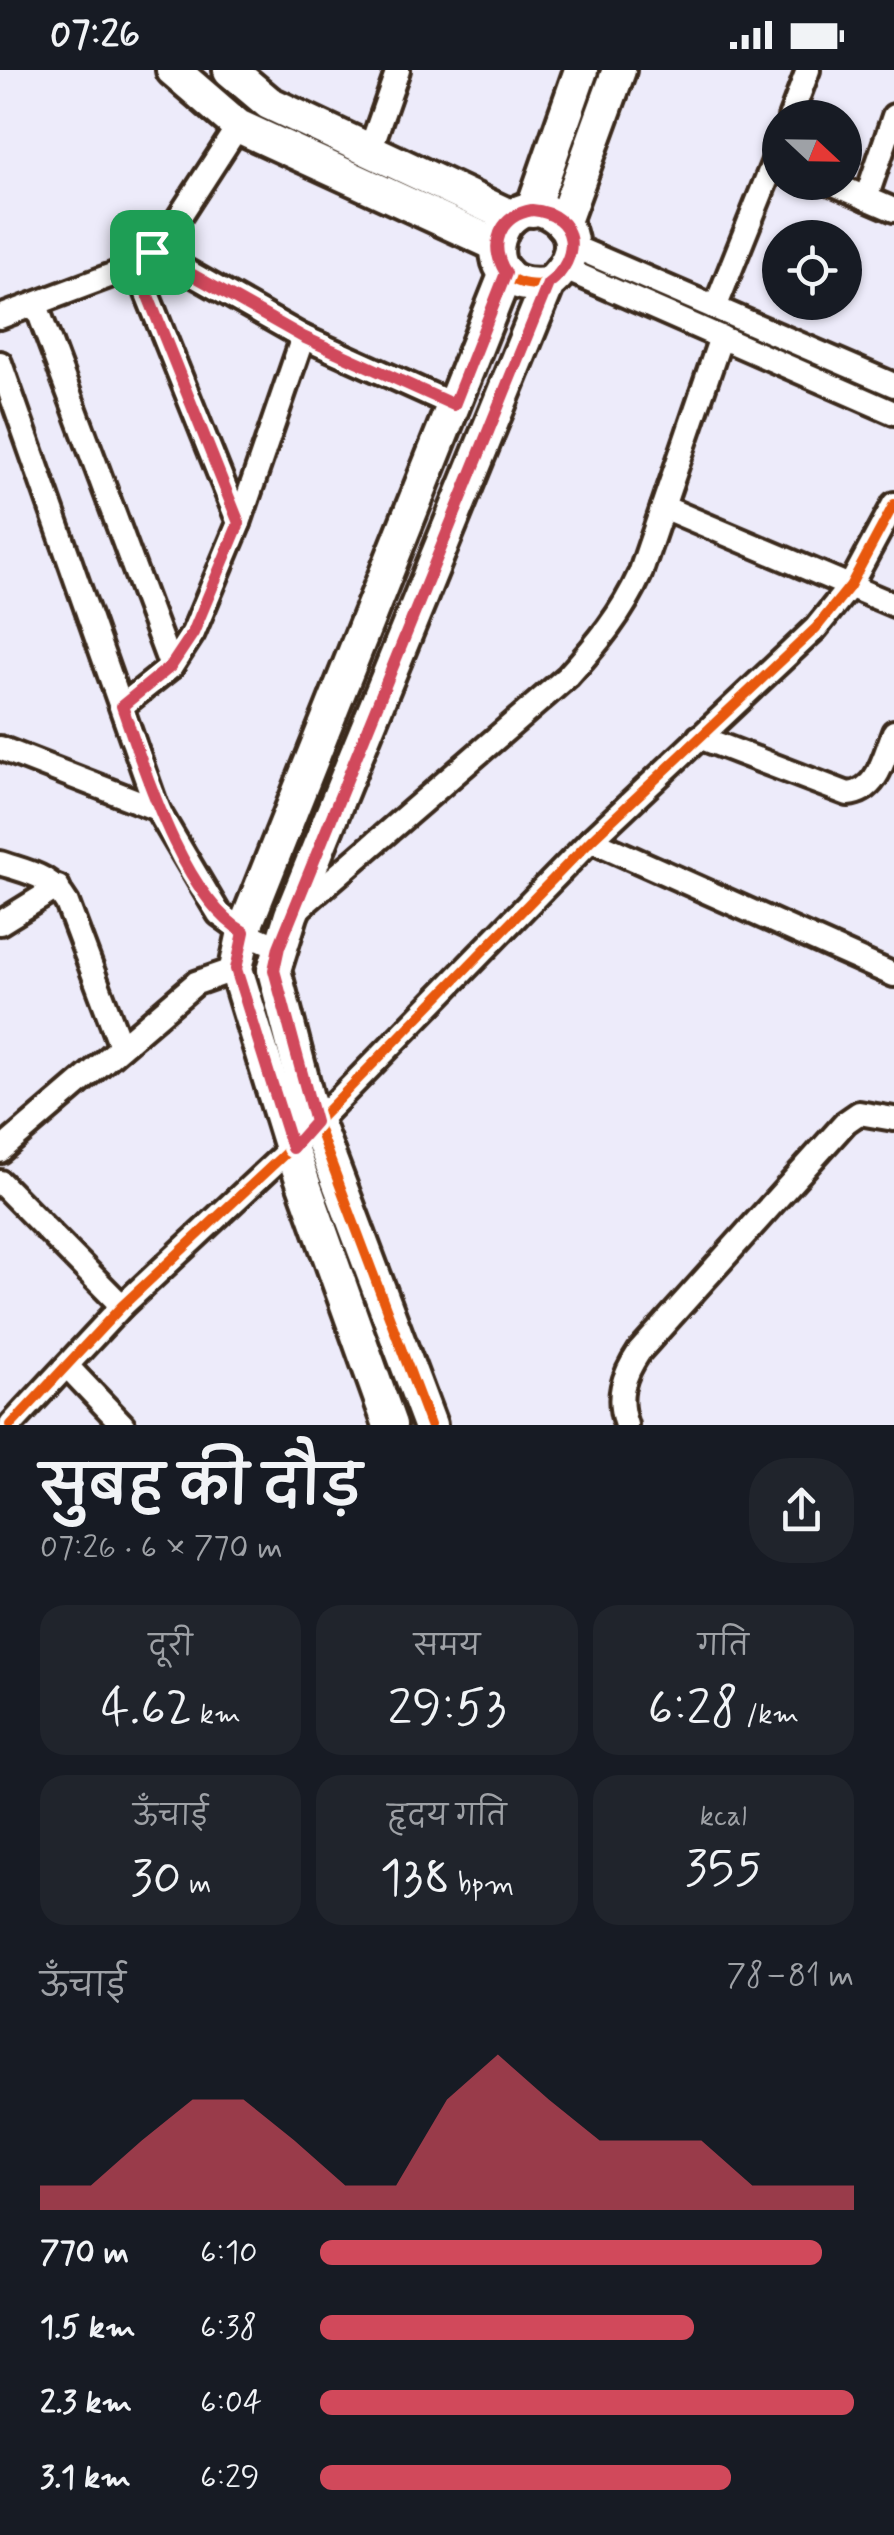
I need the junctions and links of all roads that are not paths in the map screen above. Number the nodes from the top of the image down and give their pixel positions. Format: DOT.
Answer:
graph roads {
  1 [pos="173,70"];
  2 [pos="230,70"];
  3 [pos="398,70"];
  4 [pos="581,70"];
  5 [pos="619,70"];
  6 [pos="808,70"];
  7 [pos="797,100"];
  8 [pos="894,116"];
  9 [pos="238,126"];
  10 [pos="370,150"];
  11 [pos="762,194"];
  12 [pos="862,196"];
  13 [pos="866,198"];
  14 [pos="894,210"];
  15 [pos="512,236"];
  16 [pos="562,256"];
  17 [pos="144,259"];
  18 [pos="36,305"];
  19 [pos="715,308"];
  20 [pos="0,317"];
  21 [pos="303,337"];
  22 [pos="721,337"];
  23 [pos="0,363"];
  24 [pos="894,385"];
  25 [pos="454,405"];
  26 [pos="894,413"];
  27 [pos="894,504"];
  28 [pos="663,507"];
  29 [pos="239,523"];
  30 [pos="850,586"];
  31 [pos="894,605"];
  32 [pos="171,666"];
  33 [pos="122,706"];
  34 [pos="0,724"];
  35 [pos="894,732"];
  36 [pos="700,737"];
  37 [pos="5,749"];
  38 [pos="157,810"];
  39 [pos="591,840"];
  40 [pos="0,863"];
  41 [pos="58,887"];
  42 [pos="291,916"];
  43 [pos="0,924"];
  44 [pos="244,932"];
  45 [pos="279,947"];
  46 [pos="236,969"];
  47 [pos="894,975"];
  48 [pos="121,1047"];
  49 [pos="894,1119"];
  50 [pos="315,1122"];
  51 [pos="292,1148"];
  52 [pos="0,1151"];
  53 [pos="0,1182"];
  54 [pos="122,1306"];
  55 [pos="67,1366"];
  56 [pos="11,1425"];
  57 [pos="123,1425"];
  58 [pos="390,1425"];
  59 [pos="430,1425"];
  60 [pos="626,1425"];
  1 -- 9 [label="street"];
  2 -- 10 [label="street"];
  3 -- 10 [label="street"];
  4 -- 15 [label="street"];
  5 -- 16 [label="street"];
  6 -- 7 [label="street"];
  8 -- 13 [label="street"];
  9 -- 15 [label="street"];
  9 -- 17 [label="street"];
  10 -- 15 [label="street"];
  11 -- 19 [label="street"];
  12 -- 13 [label="street"];
  13 -- 14 [label="street"];
  15 -- 16 [label="street"];
  15 -- 16 [label="street"];
  15 -- 25 [label="street"];
  16 -- 19 [label="street"];
  16 -- 22 [label="street"];
  16 -- 42 [label="street"];
  17 -- 18 [label="street"];
  17 -- 21 [label="street"];
  17 -- 29 [label="street"];
  18 -- 20 [label="street"];
  18 -- 32 [label="street"];
  19 -- 24 [label="street"];
  21 -- 25 [label="street"];
  21 -- 29 [label="street"];
  22 -- 26 [label="street"];
  22 -- 28 [label="street"];
  23 -- 33 [label="street"];
  25 -- 44 [label="street"];
  27 -- 30 [label="street"];
  28 -- 30 [label="street"];
  28 -- 42 [label="street"];
  29 -- 32 [label="street"];
  30 -- 31 [label="street"];
  30 -- 36 [label="street"];
  32 -- 33 [label="street"];
  33 -- 38 [label="street"];
  34 -- 37 [label="street"];
  35 -- 36 [label="street"];
  36 -- 39 [label="street"];
  37 -- 38 [label="street"];
  38 -- 44 [label="street"];
  39 -- 47 [label="street"];
  39 -- 50 [label="street"];
  40 -- 41 [label="street"];
  41 -- 43 [label="street"];
  41 -- 48 [label="street"];
  42 -- 45 [label="street"];
  44 -- 45 [label="street"];
  44 -- 46 [label="street"];
  45 -- 50 [label="street"];
  46 -- 48 [label="street"];
  46 -- 51 [label="street"];
  48 -- 52 [label="street"];
  49 -- 60 [label="street"];
  50 -- 51 [label="street"];
  50 -- 59 [label="street"];
  51 -- 54 [label="street"];
  51 -- 58 [label="street"];
  53 -- 54 [label="street"];
  54 -- 55 [label="street"];
  55 -- 56 [label="street"];
  55 -- 57 [label="street"];
}
